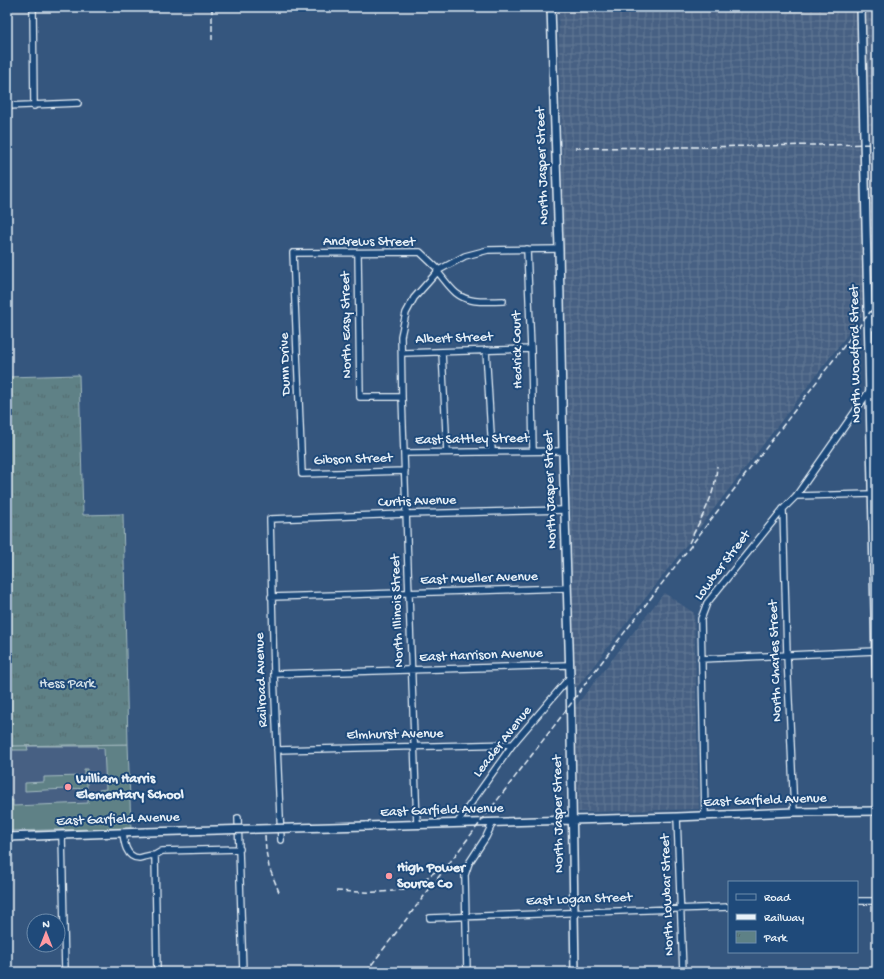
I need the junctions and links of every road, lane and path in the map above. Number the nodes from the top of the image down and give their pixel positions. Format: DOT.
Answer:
graph roads {
  1 [pos="33,7"];
  2 [pos="551,7"];
  3 [pos="861,7"];
  4 [pos="78,104"];
  5 [pos="7,106"];
  6 [pos="34,106"];
  7 [pos="528,249"];
  8 [pos="559,249"];
  9 [pos="293,253"];
  10 [pos="358,253"];
  11 [pos="438,270"];
  12 [pos="503,302"];
  13 [pos="868,328"];
  14 [pos="877,328"];
  15 [pos="531,349"];
  16 [pos="486,350"];
  17 [pos="442,352"];
  18 [pos="402,353"];
  19 [pos="870,390"];
  20 [pos="402,397"];
  21 [pos="492,451"];
  22 [pos="533,451"];
  23 [pos="563,451"];
  24 [pos="447,452"];
  25 [pos="405,453"];
  26 [pos="405,471"];
  27 [pos="302,474"];
  28 [pos="872,494"];
  29 [pos="796,496"];
  30 [pos="783,509"];
  31 [pos="565,510"];
  32 [pos="406,514"];
  33 [pos="270,519"];
  34 [pos="567,588"];
  35 [pos="409,593"];
  36 [pos="271,597"];
  37 [pos="876,651"];
  38 [pos="787,654"];
  39 [pos="701,659"];
  40 [pos="569,665"];
  41 [pos="412,670"];
  42 [pos="274,674"];
  43 [pos="570,677"];
  44 [pos="877,701"];
  45 [pos="513,744"];
  46 [pos="414,747"];
  47 [pos="277,750"];
  48 [pos="877,810"];
  49 [pos="794,812"];
  50 [pos="705,816"];
  51 [pos="677,817"];
  52 [pos="238,818"];
  53 [pos="572,820"];
  54 [pos="493,822"];
  55 [pos="457,823"];
  56 [pos="418,824"];
  57 [pos="123,833"];
  58 [pos="62,835"];
  59 [pos="7,836"];
  60 [pos="281,840"];
  61 [pos="240,849"];
  62 [pos="155,855"];
  63 [pos="858,901"];
  64 [pos="877,901"];
  65 [pos="728,907"];
  66 [pos="681,909"];
  67 [pos="574,912"];
  68 [pos="466,917"];
  69 [pos="430,918"];
  70 [pos="65,972"];
  71 [pos="157,972"];
  72 [pos="243,972"];
  73 [pos="467,972"];
  74 [pos="575,972"];
  75 [pos="683,972"];
  1 -- 6 [label="street"];
  2 -- 8 [label="street, North Jasper Street"];
  3 -- 13 [label="street, North Woodford Street"];
  4 -- 6 [label="street"];
  5 -- 6 [label="street"];
  7 -- 8 [label="street"];
  7 -- 11 [label="street"];
  7 -- 15 [label="street, Hedrick Court"];
  8 -- 23 [label="street, North Jasper Street"];
  9 -- 10 [label="street, Andrews Street"];
  9 -- 27 [label="street, Dunn Drive"];
  10 -- 11 [label="street, Andrews Street"];
  10 -- 20 [label="street, North Easy Street"];
  11 -- 12 [label="street, Andrews Street"];
  11 -- 18 [label="street, North Illinois Street"];
  13 -- 14 [label="street"];
  13 -- 19 [label="street, North Woodford Street"];
  15 -- 16 [label="street, Albert Street"];
  15 -- 22 [label="street, Hedrick Court"];
  16 -- 17 [label="street, Albert Street"];
  16 -- 21 [label="street"];
  17 -- 18 [label="street, Albert Street"];
  17 -- 24 [label="street"];
  18 -- 20 [label="street, North Illinois Street"];
  19 -- 28 [label="street, North Woodford Street"];
  19 -- 29 [label="street, Lowber Street"];
  20 -- 25 [label="street, North Illinois Street"];
  21 -- 22 [label="street, East Sattley Street"];
  21 -- 24 [label="street, East Sattley Street"];
  22 -- 23 [label="street, East Sattley Street"];
  23 -- 31 [label="street, North Jasper Street"];
  24 -- 25 [label="street, East Sattley Street"];
  25 -- 26 [label="street, North Illinois Street"];
  26 -- 27 [label="street, Gibson Street"];
  26 -- 32 [label="street, North Illinois Street"];
  28 -- 29 [label="street"];
  28 -- 37 [label="street, North Woodford Street"];
  29 -- 30 [label="street, Lowber Street"];
  30 -- 38 [label="street, North Charles Street"];
  30 -- 39 [label="street, Lowber Street"];
  31 -- 32 [label="street, Curtis Avenue"];
  31 -- 34 [label="street, North Jasper Street"];
  32 -- 33 [label="street, Curtis Avenue"];
  32 -- 35 [label="street, North Illinois Street"];
  33 -- 36 [label="street, Railroad Avenue"];
  34 -- 35 [label="street, East Mueller Avenue"];
  34 -- 40 [label="street, North Jasper Street"];
  35 -- 36 [label="street, East Mueller Avenue"];
  35 -- 41 [label="street, North Illinois Street"];
  36 -- 42 [label="street, Railroad Avenue"];
  37 -- 38 [label="street"];
  37 -- 44 [label="street, North Woodford Street"];
  38 -- 39 [label="street"];
  38 -- 49 [label="street, North Charles Street"];
  39 -- 50 [label="street, Lowber Street"];
  40 -- 41 [label="street, East Harrison Avenue"];
  40 -- 43 [label="street, North Jasper Street"];
  41 -- 42 [label="street, East Harrison Avenue"];
  41 -- 46 [label="street, North Illinois Street"];
  42 -- 47 [label="street, Railroad Avenue"];
  43 -- 45 [label="street, Leader Avenue"];
  43 -- 53 [label="street, North Jasper Street"];
  45 -- 46 [label="street, Elmhurst Avenue"];
  45 -- 55 [label="street, Leader Avenue"];
  46 -- 47 [label="street, Elmhurst Avenue"];
  46 -- 56 [label="street, North Illinois Street"];
  47 -- 60 [label="street, Railroad Avenue"];
  48 -- 49 [label="street, East Garfield Avenue"];
  49 -- 50 [label="street, East Garfield Avenue"];
  50 -- 51 [label="street, East Garfield Avenue"];
  51 -- 53 [label="street, East Garfield Avenue"];
  51 -- 66 [label="street, North Lowbar Street"];
  52 -- 61 [label="street"];
  53 -- 54 [label="street, East Garfield Avenue"];
  53 -- 67 [label="street, North Jasper Street"];
  54 -- 55 [label="street, East Garfield Avenue"];
  54 -- 68 [label="street"];
  55 -- 56 [label="street, East Garfield Avenue"];
  56 -- 57 [label="street, East Garfield Avenue, bridge"];
  57 -- 58 [label="street, East Garfield Avenue"];
  57 -- 62 [label="street"];
  58 -- 59 [label="street, East Garfield Avenue"];
  58 -- 70 [label="street"];
  61 -- 62 [label="street"];
  61 -- 72 [label="street"];
  62 -- 71 [label="street"];
  63 -- 64 [label="street"];
  65 -- 66 [label="street, East Logan Street"];
  66 -- 67 [label="street, East Logan Street"];
  66 -- 75 [label="street, North Lowbar Street"];
  67 -- 68 [label="street, East Logan Street"];
  67 -- 74 [label="street, North Jasper Street"];
  68 -- 69 [label="street, East Logan Street"];
  68 -- 73 [label="street"];
}
